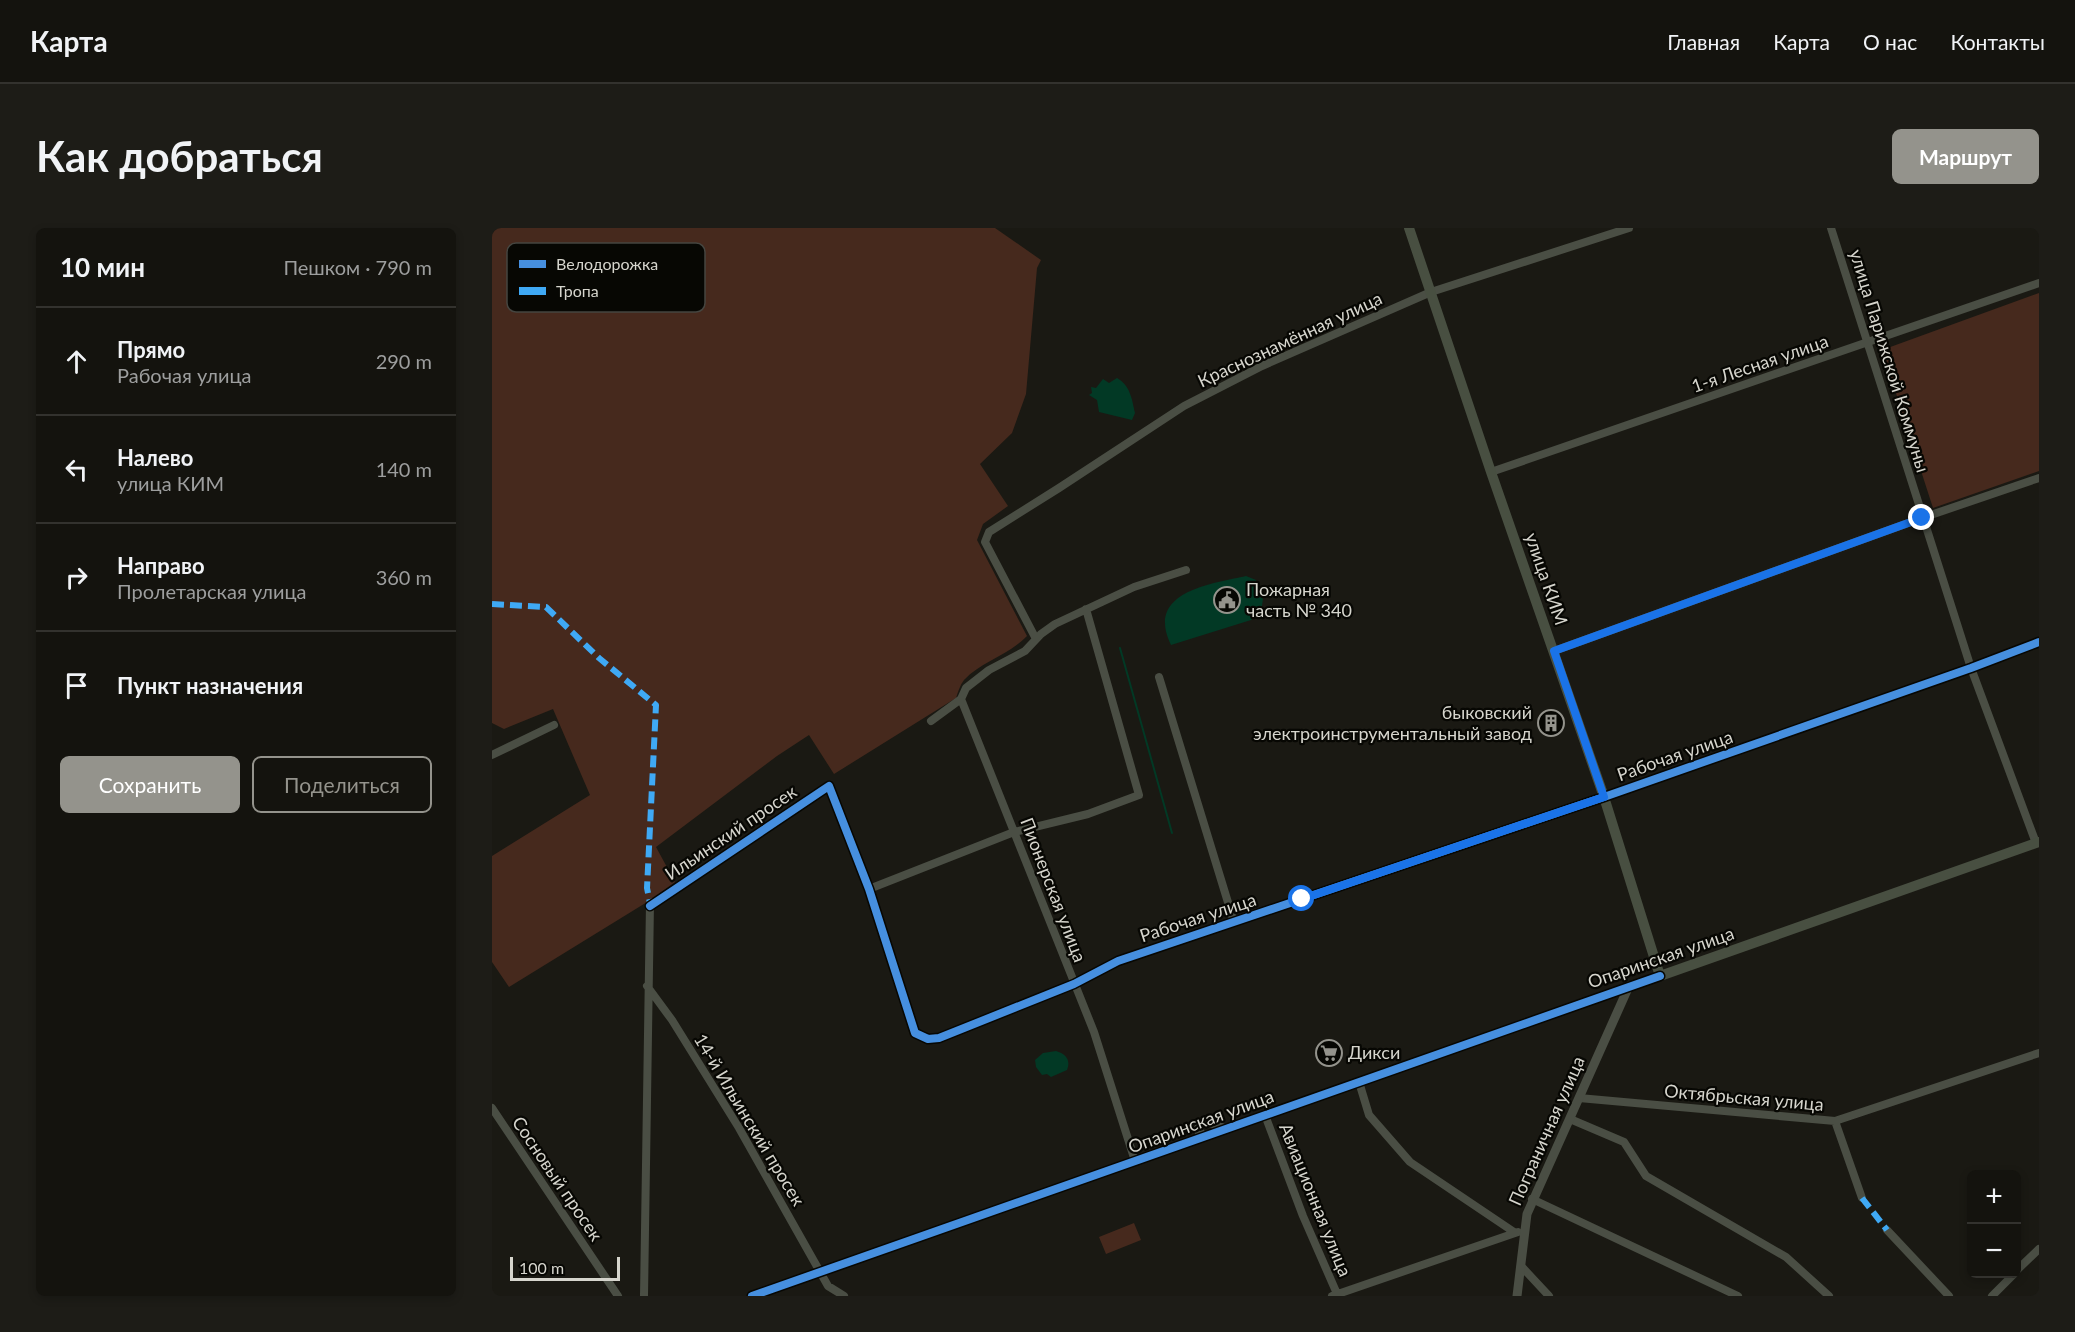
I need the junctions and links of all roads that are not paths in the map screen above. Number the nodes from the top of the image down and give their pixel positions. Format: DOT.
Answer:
graph roads {
  1 [pos="1409,228"];
  2 [pos="1629,228"];
  3 [pos="1831,228"];
  4 [pos="2039,283"];
  5 [pos="1431,292"];
  6 [pos="1867,343"];
  7 [pos="1491,472"];
  8 [pos="2039,478"];
  9 [pos="1922,518"];
  10 [pos="1186,570"];
  11 [pos="1086,609"];
  12 [pos="1036,639"];
  13 [pos="2039,642"];
  14 [pos="1554,651"];
  15 [pos="1971,668"];
  16 [pos="1159,677"];
  17 [pos="961,699"];
  18 [pos="931,721"];
  19 [pos="554,725"];
  20 [pos="492,755"];
  21 [pos="1604,797"];
  22 [pos="1014,832"];
  23 [pos="2038,845"];
  24 [pos="869,889"];
  25 [pos="1234,922"];
  26 [pos="1660,976"];
  27 [pos="1074,984"];
  28 [pos="647,986"];
  29 [pos="1629,986"];
  30 [pos="2039,1053"];
  31 [pos="1359,1082"];
  32 [pos="1579,1098"];
  33 [pos="492,1108"];
  34 [pos="1264,1114"];
  35 [pos="1570,1119"];
  36 [pos="1835,1121"];
  37 [pos="1225,1130"];
  38 [pos="1204,1137"];
  39 [pos="1135,1161"];
  40 [pos="1862,1198"];
  41 [pos="1532,1199"];
  42 [pos="1887,1230"];
  43 [pos="1519,1231"];
  44 [pos="2039,1249"];
  45 [pos="1521,1266"];
  46 [pos="2021,1267"];
  47 [pos="822,1271"];
  48 [pos="2010,1278"];
  49 [pos="1336,1295"];
  50 [pos="618,1296"];
  51 [pos="644,1296"];
  52 [pos="752,1296"];
  53 [pos="844,1296"];
  54 [pos="1517,1296"];
  55 [pos="1549,1296"];
  56 [pos="1738,1296"];
  57 [pos="1829,1296"];
  58 [pos="1949,1296"];
  59 [pos="1992,1296"];
  1 -- 5 [label="main road, улица КИМ"];
  2 -- 5 [label="street, Краснознамённая улица"];
  3 -- 6 [label="street, улица Парижской Коммуны"];
  4 -- 6 [label="street, 1-я Лесная улица"];
  5 -- 7 [label="main road, улица КИМ"];
  5 -- 12 [label="street, Краснознамённая улица"];
  6 -- 7 [label="street, 1-я Лесная улица"];
  6 -- 9 [label="street, улица Парижской Коммуны"];
  7 -- 14 [label="main road, улица КИМ"];
  8 -- 9 [label="street"];
  9 -- 14 [label="street"];
  9 -- 15 [label="street, улица Парижской Коммуны"];
  10 -- 11 [label="street"];
  11 -- 12 [label="street"];
  11 -- 22 [label="street"];
  12 -- 17 [label="street"];
  13 -- 15 [label="street, Рабочая улица"];
  14 -- 21 [label="main road, улица КИМ"];
  15 -- 21 [label="street, Рабочая улица"];
  15 -- 23 [label="street, улица Парижской Коммуны"];
  16 -- 25 [label="street"];
  17 -- 18 [label="street"];
  17 -- 22 [label="street, Пионерская улица"];
  19 -- 20 [label="street"];
  21 -- 25 [label="street, Рабочая улица"];
  21 -- 26 [label="main road, улица КИМ"];
  22 -- 24 [label="street"];
  22 -- 27 [label="street, Пионерская улица"];
  23 -- 26 [label="main road, Опаринская улица"];
  24 -- 27 [label="street, Рабочая улица"];
  24 -- 28 [label="street, Ильинский просек"];
  25 -- 27 [label="street, Рабочая улица"];
  26 -- 29 [label="street, Опаринская улица"];
  27 -- 39 [label="street, Пионерская улица"];
  28 -- 47 [label="street, 14-й Ильинский просек"];
  28 -- 51 [label="street, Ильинский просек"];
  29 -- 31 [label="street, Опаринская улица"];
  29 -- 32 [label="street, Пограничная улица"];
  30 -- 36 [label="street, Октябрьская улица"];
  31 -- 34 [label="street, Опаринская улица"];
  31 -- 43 [label="street"];
  32 -- 35 [label="street, Пограничная улица"];
  32 -- 36 [label="street, Октябрьская улица"];
  33 -- 50 [label="street, Сосновый просек"];
  34 -- 37 [label="street, Опаринская улица"];
  34 -- 49 [label="street, Авиационная улица"];
  35 -- 41 [label="street, Пограничная улица"];
  35 -- 57 [label="street"];
  36 -- 40 [label="street"];
  37 -- 38 [label="street, Опаринская улица"];
  37 -- 38 [label="street"];
  38 -- 39 [label="street, Опаринская улица"];
  39 -- 47 [label="street, Опаринская улица"];
  41 -- 43 [label="street, Пограничная улица"];
  41 -- 56 [label="street"];
  42 -- 58 [label="street"];
  43 -- 45 [label="street, Пограничная улица"];
  43 -- 49 [label="street"];
  44 -- 46 [label="street"];
  45 -- 54 [label="street, Пограничная улица"];
  45 -- 55 [label="street"];
  47 -- 52 [label="street, Опаринская улица"];
  47 -- 53 [label="street, 14-й Ильинский просек"];
  48 -- 59 [label="street"];
}
